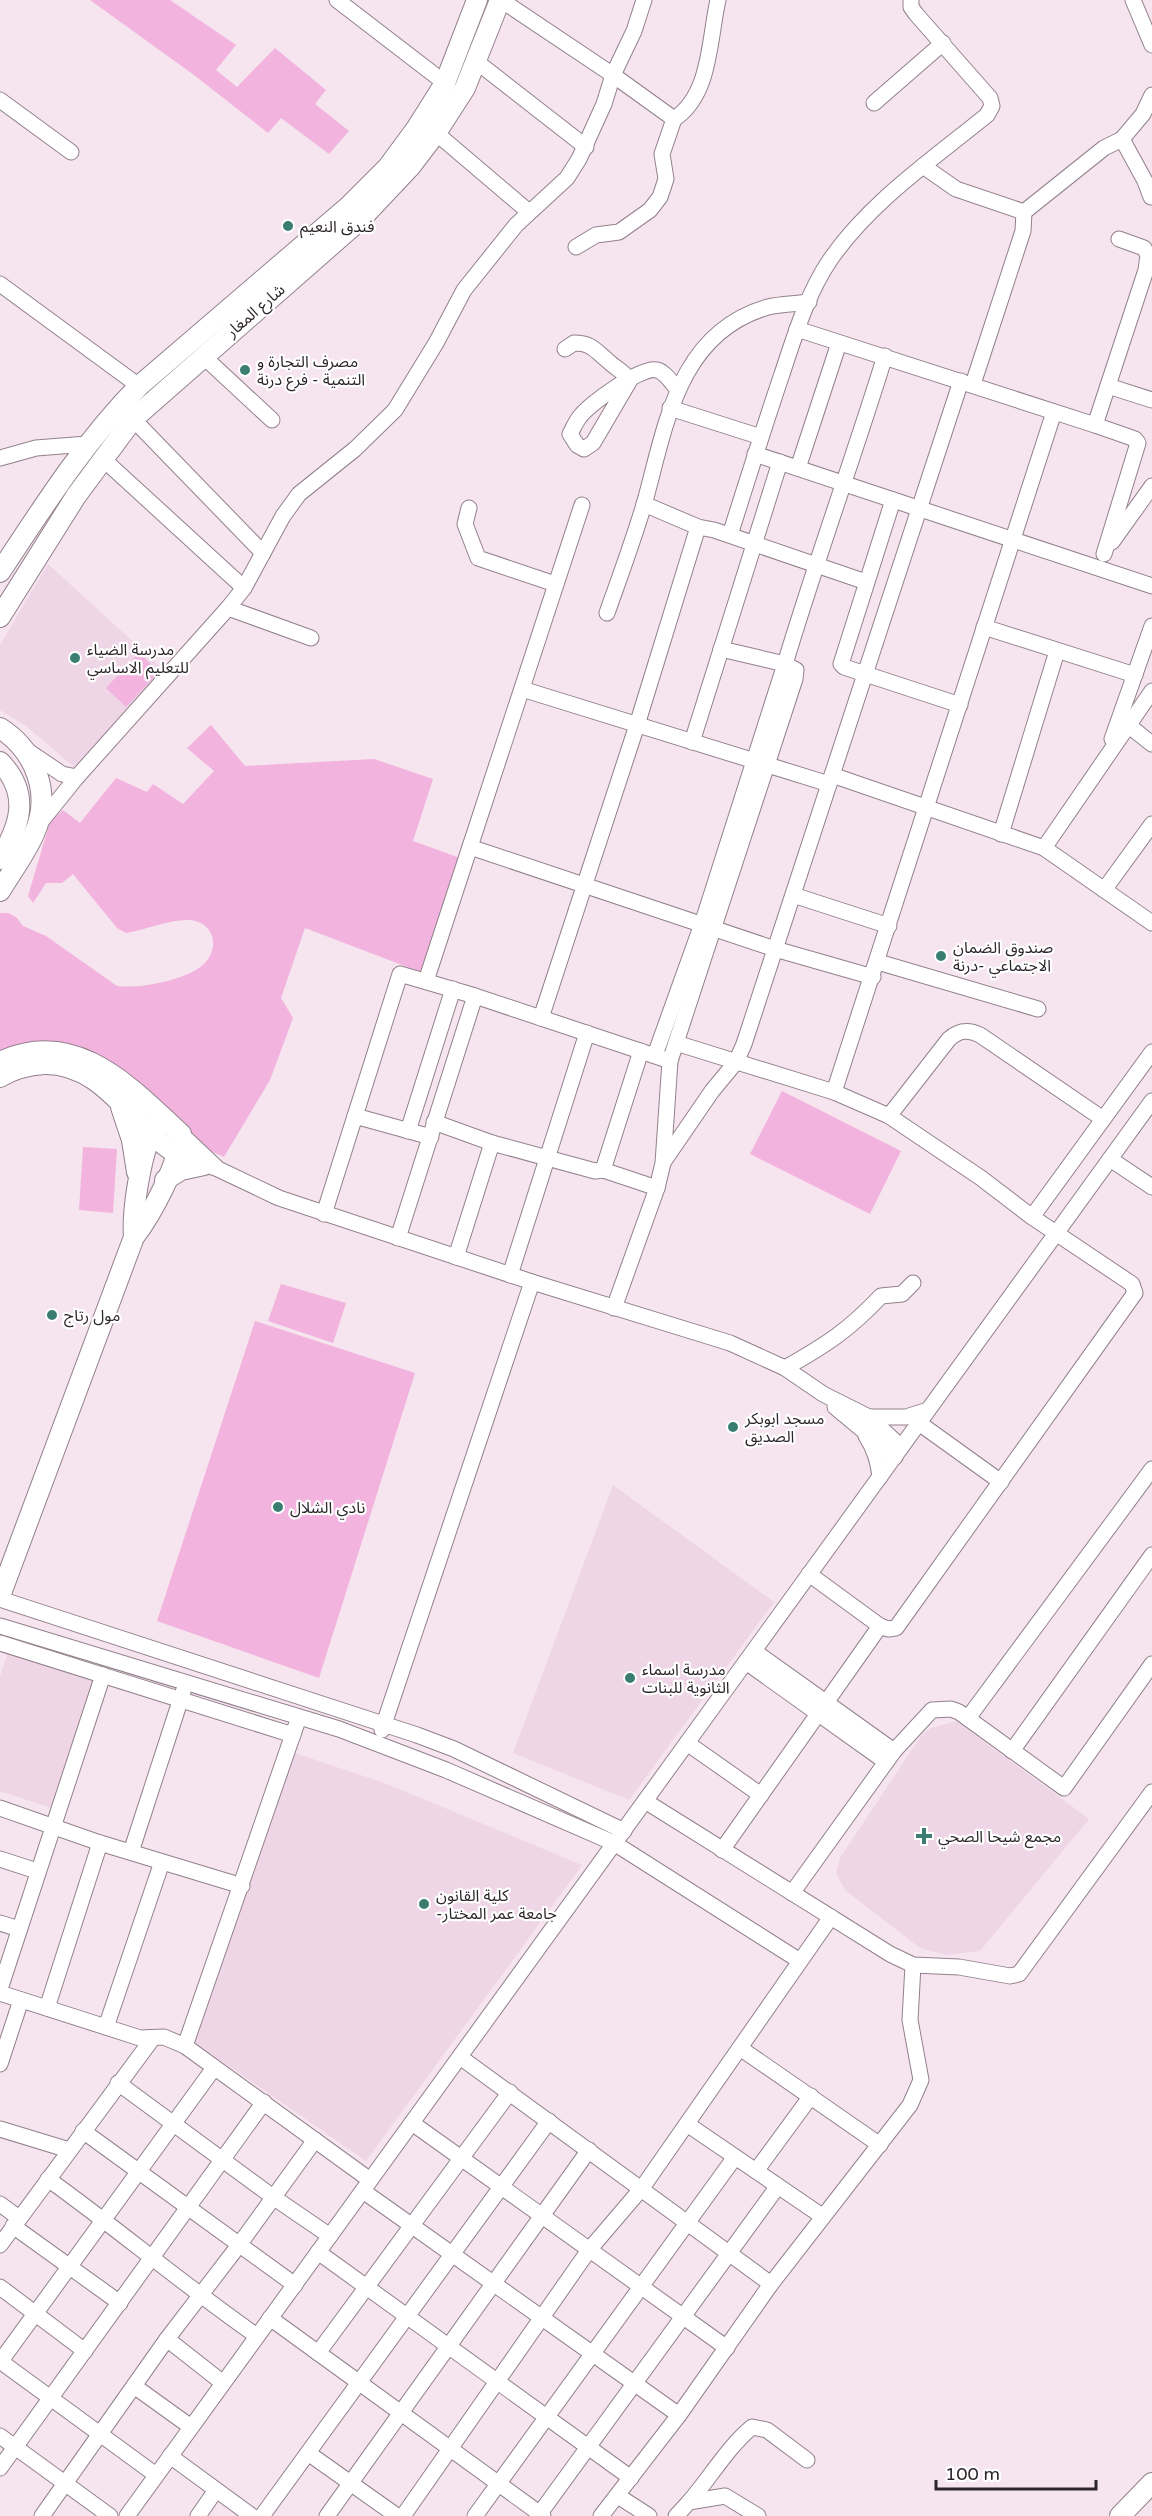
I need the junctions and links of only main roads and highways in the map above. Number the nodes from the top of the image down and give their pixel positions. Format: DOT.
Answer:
graph roads {
  1 [pos="477,0"];
  2 [pos="500,0"];
  3 [pos="355,212"];
  4 [pos="58,484"];
  5 [pos="76,496"];
  6 [pos="0,572"];
  7 [pos="0,617"];
  8 [pos="0,728"];
  9 [pos="0,762"];
  10 [pos="0,859"];
  11 [pos="0,891"];
  12 [pos="0,1062"];
  13 [pos="0,1077"];
  14 [pos="119,1102"];
  15 [pos="163,1118"];
  16 [pos="151,1134"];
  17 [pos="177,1154"];
  18 [pos="211,1167"];
  19 [pos="165,1180"];
  20 [pos="139,1186"];
  21 [pos="134,1237"];
  22 [pos="0,1598"];
  23 [pos="1152,2483"];
  24 [pos="1120,2516"];
  1 -- 3 [label="main road, شارع المغار"];
  2 -- 3 [label="main road, شارع المغار"];
  3 -- 4 [label="main road, شارع المغار"];
  3 -- 5 [label="main road, شارع المغار"];
  4 -- 5 [label="main road"];
  4 -- 6 [label="main road, شارع المغار"];
  5 -- 7 [label="main road, شارع المغار"];
  8 -- 11 [label="main road"];
  9 -- 10 [label="main road"];
  12 -- 15 [label="main road"];
  13 -- 14 [label="main road"];
  14 -- 16 [label="main road"];
  14 -- 20 [label="main road"];
  15 -- 16 [label="main road"];
  15 -- 17 [label="main road"];
  16 -- 17 [label="main road"];
  16 -- 20 [label="main road"];
  17 -- 19 [label="main road"];
  18 -- 19 [label="main road"];
  19 -- 21 [label="main road"];
  20 -- 21 [label="main road"];
  21 -- 22 [label="main road"];
  23 -- 24 [label="main road"];
}
